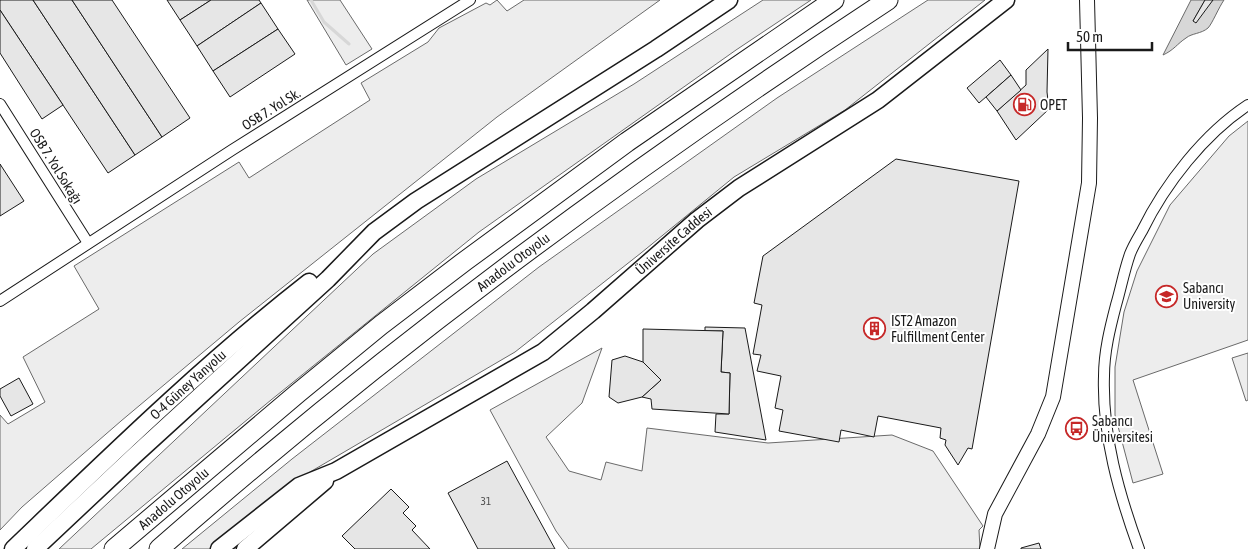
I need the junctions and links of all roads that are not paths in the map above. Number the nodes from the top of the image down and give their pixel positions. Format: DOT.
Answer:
graph roads {
  1 [pos="470,0"];
  2 [pos="730,0"];
  3 [pos="834,0"];
  4 [pos="888,0"];
  5 [pos="1006,0"];
  6 [pos="1087,0"];
  7 [pos="0,104"];
  8 [pos="1248,105"];
  9 [pos="374,232"];
  10 [pos="88,243"];
  11 [pos="0,301"];
  12 [pos="336,471"];
  13 [pos="13,549"];
  14 [pos="35,549"];
  15 [pos="114,549"];
  16 [pos="159,549"];
  17 [pos="219,549"];
  18 [pos="245,549"];
  19 [pos="987,549"];
  20 [pos="1139,549"];
  1 -- 10 [label="street, OSB 7. Yol Sk."];
  2 -- 9 [label="main road"];
  3 -- 15 [label="highway, Anadolu Otoyolu"];
  4 -- 16 [label="highway, Anadolu Otoyolu"];
  5 -- 12 [label="main road, Üniversite Caddesi"];
  6 -- 19 [label="street"];
  7 -- 10 [label="street, OSB 7. Yol Sokağı"];
  8 -- 20 [label="street"];
  9 -- 13 [label="main road, O-4 Güney Yanyolu"];
  9 -- 14 [label="main road"];
  10 -- 11 [label="street, OSB 7. Yol Sk."];
  12 -- 17 [label="main road"];
  12 -- 18 [label="main road"];
}
